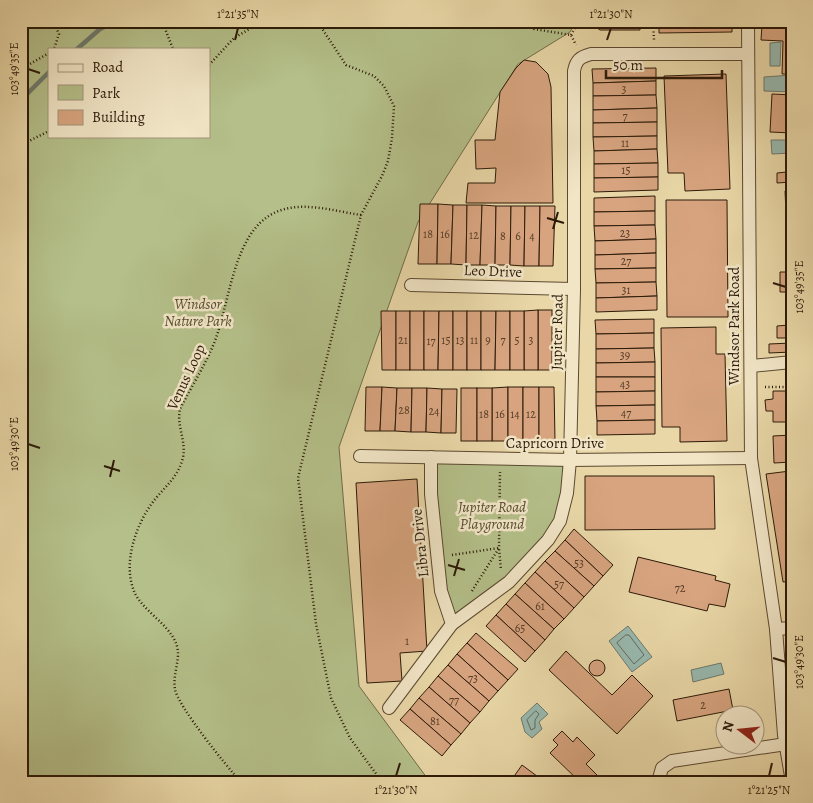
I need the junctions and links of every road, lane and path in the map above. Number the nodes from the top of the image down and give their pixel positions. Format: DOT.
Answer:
graph roads {
  1 [pos="53,21"];
  2 [pos="162,21"];
  3 [pos="263,21"];
  4 [pos="317,21"];
  5 [pos="522,21"];
  6 [pos="579,21"];
  7 [pos="654,21"];
  8 [pos="748,21"];
  9 [pos="572,35"];
  10 [pos="54,48"];
  11 [pos="173,48"];
  12 [pos="48,53"];
  13 [pos="654,54"];
  14 [pos="748,54"];
  15 [pos="582,56"];
  16 [pos="210,64"];
  17 [pos="21,69"];
  18 [pos="48,131"];
  19 [pos="21,144"];
  20 [pos="361,215"];
  21 [pos="411,285"];
  22 [pos="574,289"];
  23 [pos="792,362"];
  24 [pos="751,366"];
  25 [pos="792,387"];
  26 [pos="764,388"];
  27 [pos="360,456"];
  28 [pos="431,458"];
  29 [pos="750,458"];
  30 [pos="570,460"];
  31 [pos="500,474"];
  32 [pos="499,548"];
  33 [pos="438,556"];
  34 [pos="509,582"];
  35 [pos="468,599"];
  36 [pos="452,624"];
  37 [pos="792,628"];
  38 [pos="776,629"];
  39 [pos="389,708"];
  40 [pos="786,744"];
  41 [pos="21,770"];
  42 [pos="28,782"];
  43 [pos="241,782"];
  44 [pos="382,782"];
  45 [pos="658,782"];
  46 [pos="792,782"];
  1 -- 10 [label="path"];
  2 -- 11 [label="path"];
  3 -- 16 [label="path"];
  4 -- 20 [label="path"];
  5 -- 9 [label="path"];
  6 -- 9 [label="path"];
  7 -- 13 [label="path"];
  8 -- 14 [label="street, Windsor Park Road"];
  9 -- 15 [label="path"];
  12 -- 17 [label="path"];
  13 -- 14 [label="street"];
  13 -- 15 [label="street"];
  14 -- 24 [label="street, Windsor Park Road"];
  15 -- 22 [label="street, Jupiter Road"];
  18 -- 19 [label="path"];
  20 -- 43 [label="path, Venus Loop"];
  20 -- 44 [label="path"];
  21 -- 22 [label="street, Leo Drive"];
  22 -- 30 [label="street, Jupiter Road"];
  23 -- 24 [label="street"];
  24 -- 29 [label="street, Windsor Park Road"];
  25 -- 26 [label="path"];
  27 -- 28 [label="street, Capricorn Drive"];
  28 -- 30 [label="street, Capricorn Drive"];
  28 -- 33 [label="street, Libra Drive"];
  29 -- 30 [label="street, Capricorn Drive"];
  29 -- 38 [label="street, Windsor Park Road"];
  30 -- 34 [label="street, Jupiter Road"];
  31 -- 32 [label="path"];
  32 -- 33 [label="path"];
  32 -- 34 [label="path"];
  32 -- 35 [label="path"];
  33 -- 36 [label="street, Libra Drive"];
  34 -- 36 [label="street, Jupiter Road"];
  36 -- 39 [label="street, Jupiter Road"];
  37 -- 38 [label="street"];
  38 -- 40 [label="street, Windsor Park Road"];
  40 -- 45 [label="street"];
  40 -- 46 [label="street, Windsor Park Road"];
  41 -- 42 [label="path"];
}
